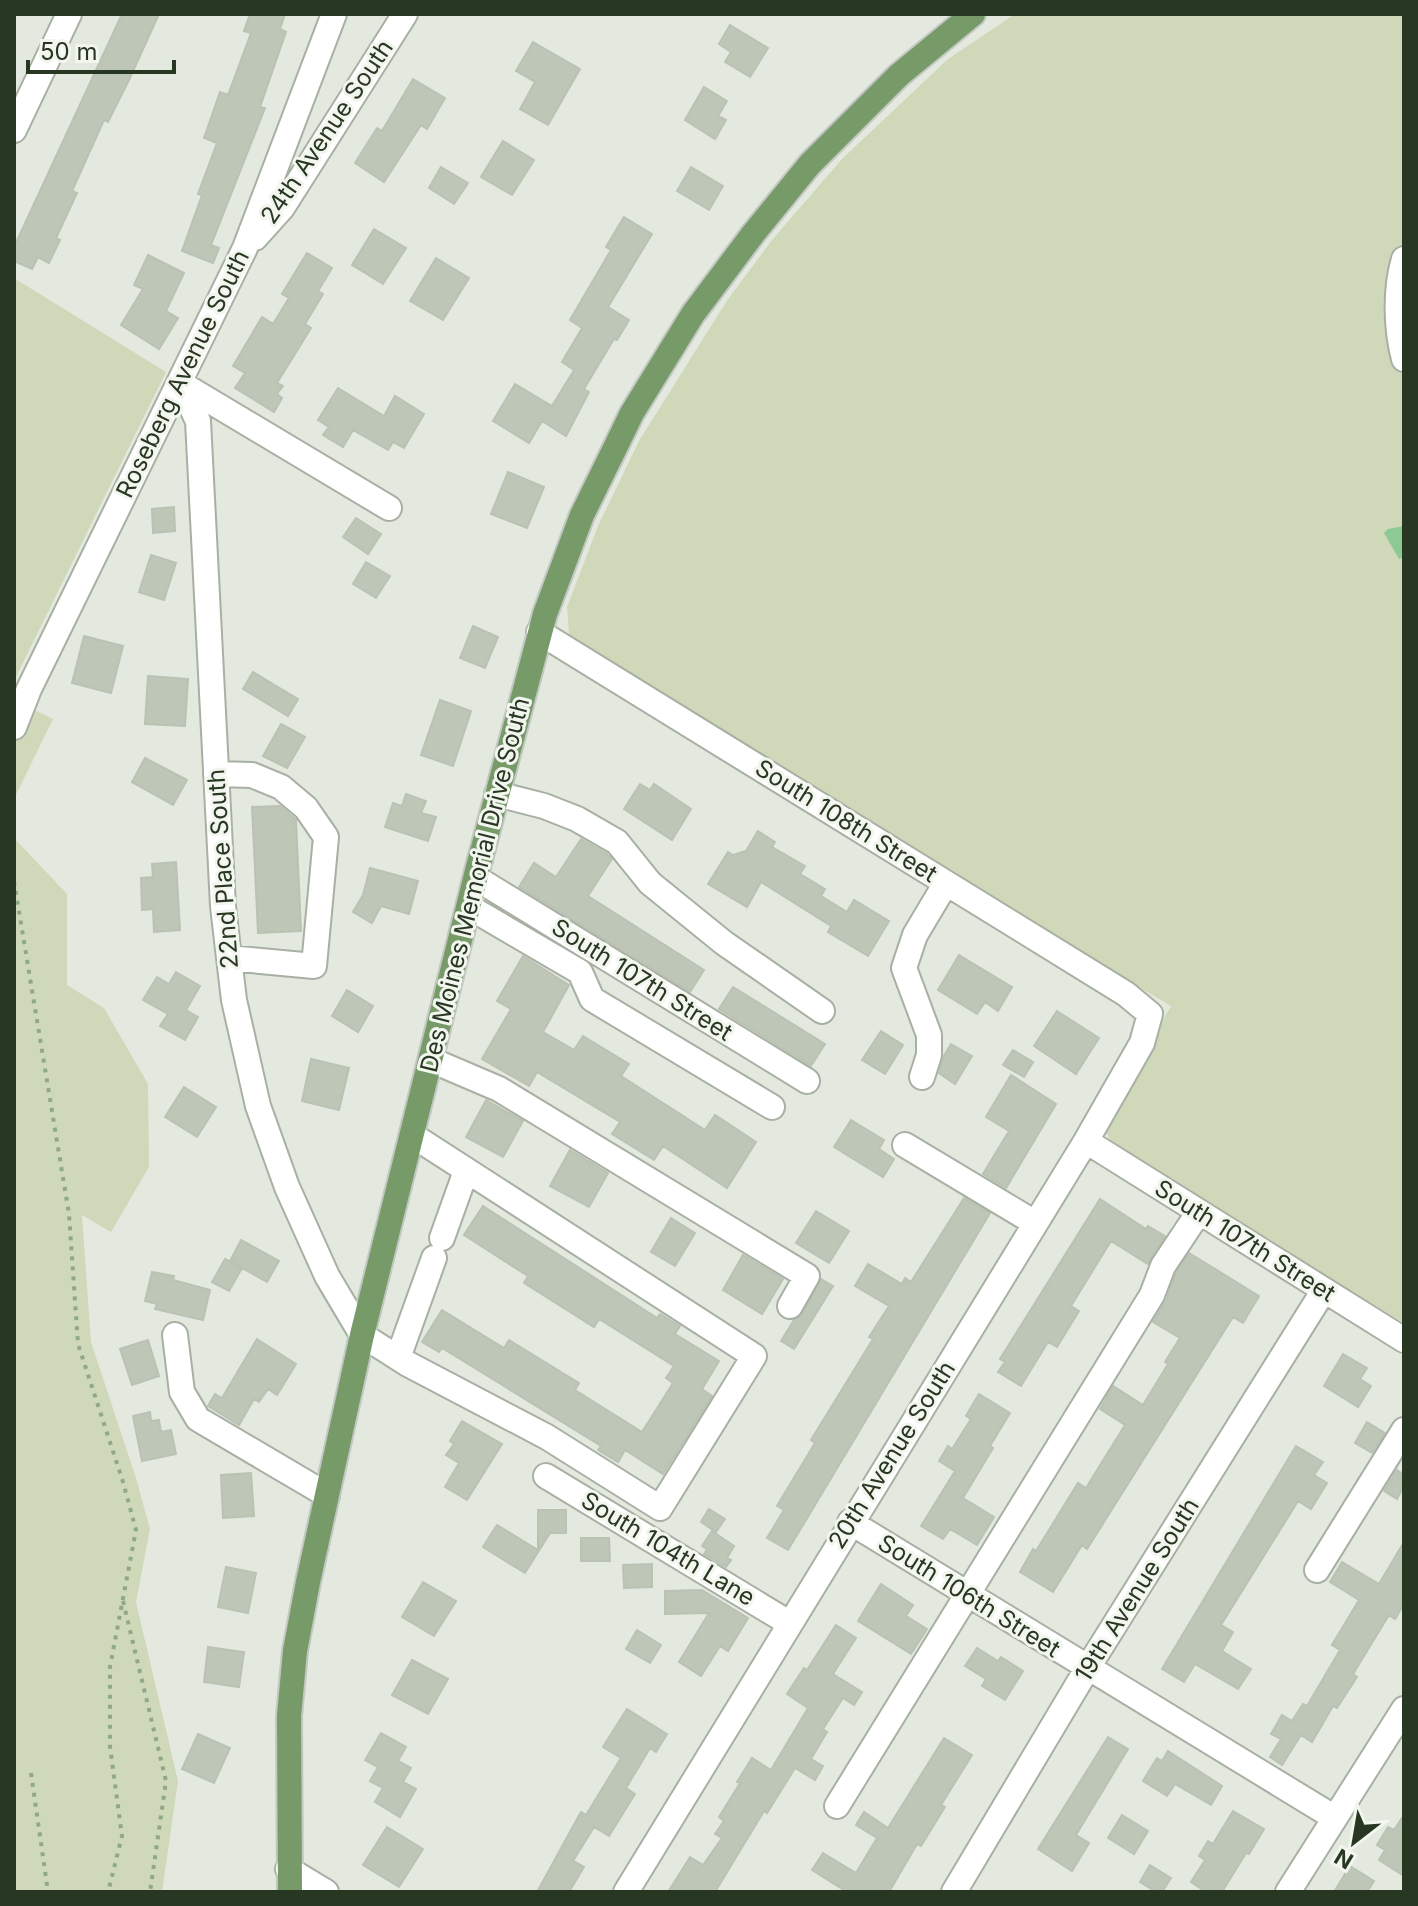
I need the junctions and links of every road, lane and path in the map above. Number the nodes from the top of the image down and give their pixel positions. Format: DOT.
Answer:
graph roads {
  1 [pos="69,14"];
  2 [pos="334,14"];
  3 [pos="405,14"];
  4 [pos="973,14"];
  5 [pos="14,130"];
  6 [pos="245,248"];
  7 [pos="1404,259"];
  8 [pos="1404,359"];
  9 [pos="180,383"];
  10 [pos="389,508"];
  11 [pos="539,632"];
  12 [pos="14,727"];
  13 [pos="216,774"];
  14 [pos="497,794"];
  15 [pos="476,878"];
  16 [pos="14,881"];
  17 [pos="946,883"];
  18 [pos="469,907"];
  19 [pos="229,958"];
  20 [pos="822,1011"];
  21 [pos="1150,1014"];
  22 [pos="431,1060"];
  23 [pos="922,1077"];
  24 [pos="807,1081"];
  25 [pos="772,1107"];
  26 [pos="412,1135"];
  27 [pos="1086,1141"];
  28 [pos="905,1145"];
  29 [pos="466,1171"];
  30 [pos="1199,1212"];
  31 [pos="1035,1223"];
  32 [pos="1324,1290"];
  33 [pos="790,1306"];
  34 [pos="175,1335"];
  35 [pos="362,1335"];
  36 [pos="1404,1340"];
  37 [pos="398,1358"];
  38 [pos="1404,1430"];
  39 [pos="546,1476"];
  40 [pos="327,1495"];
  41 [pos="850,1522"];
  42 [pos="1317,1570"];
  43 [pos="966,1594"];
  44 [pos="123,1599"];
  45 [pos="789,1623"];
  46 [pos="1087,1669"];
  47 [pos="1404,1709"];
  48 [pos="31,1773"];
  49 [pos="837,1806"];
  50 [pos="1335,1818"];
  51 [pos="289,1880"];
  52 [pos="48,1892"];
  53 [pos="108,1892"];
  54 [pos="150,1892"];
  55 [pos="326,1892"];
  56 [pos="626,1892"];
  57 [pos="954,1892"];
  58 [pos="1288,1892"];
  1 -- 5 [label="street"];
  2 -- 6 [label="street, Roseberg Avenue South"];
  3 -- 6 [label="street, 24th Avenue South"];
  4 -- 11 [label="main road, Des Moines Memorial Drive South"];
  6 -- 9 [label="street, Roseberg Avenue South"];
  7 -- 8 [label="street"];
  9 -- 10 [label="street"];
  9 -- 12 [label="street, Roseberg Avenue South"];
  9 -- 13 [label="street, 22nd Place South"];
  11 -- 14 [label="main road, Des Moines Memorial Drive South"];
  11 -- 17 [label="street, South 108th Street"];
  13 -- 19 [label="street, 22nd Place South"];
  13 -- 19 [label="street"];
  14 -- 15 [label="main road, Des Moines Memorial Drive South"];
  14 -- 20 [label="street"];
  15 -- 18 [label="main road, Des Moines Memorial Drive South"];
  15 -- 24 [label="street, South 107th Street"];
  16 -- 44 [label="path"];
  17 -- 21 [label="street, South 108th Street"];
  17 -- 23 [label="street"];
  18 -- 22 [label="main road, Des Moines Memorial Drive South"];
  18 -- 25 [label="street"];
  19 -- 35 [label="street, 22nd Place South"];
  21 -- 27 [label="street, 20th Avenue South"];
  22 -- 26 [label="main road, Des Moines Memorial Drive South"];
  22 -- 33 [label="street"];
  26 -- 29 [label="street"];
  26 -- 35 [label="main road, Des Moines Memorial Drive South"];
  27 -- 30 [label="street, South 107th Street"];
  27 -- 31 [label="street, 20th Avenue South"];
  28 -- 31 [label="street"];
  29 -- 37 [label="street"];
  29 -- 37 [label="street"];
  30 -- 32 [label="street, South 107th Street"];
  30 -- 43 [label="street"];
  31 -- 41 [label="street, 20th Avenue South"];
  32 -- 36 [label="street, South 107th Street"];
  32 -- 46 [label="street, 19th Avenue South"];
  34 -- 40 [label="street"];
  35 -- 37 [label="street"];
  35 -- 40 [label="main road, Des Moines Memorial Drive South"];
  38 -- 42 [label="street"];
  39 -- 45 [label="street, South 104th Lane"];
  40 -- 51 [label="main road, Des Moines Memorial Drive South"];
  41 -- 43 [label="street, South 106th Street"];
  41 -- 45 [label="street, 20th Avenue South"];
  43 -- 46 [label="street, South 106th Street"];
  43 -- 49 [label="street"];
  44 -- 53 [label="path"];
  44 -- 54 [label="path"];
  45 -- 56 [label="street, 20th Avenue South"];
  46 -- 50 [label="street, South 106th Street"];
  46 -- 57 [label="street, 19th Avenue South"];
  47 -- 50 [label="street"];
  48 -- 52 [label="path"];
  50 -- 58 [label="street"];
  51 -- 55 [label="street"];
}
